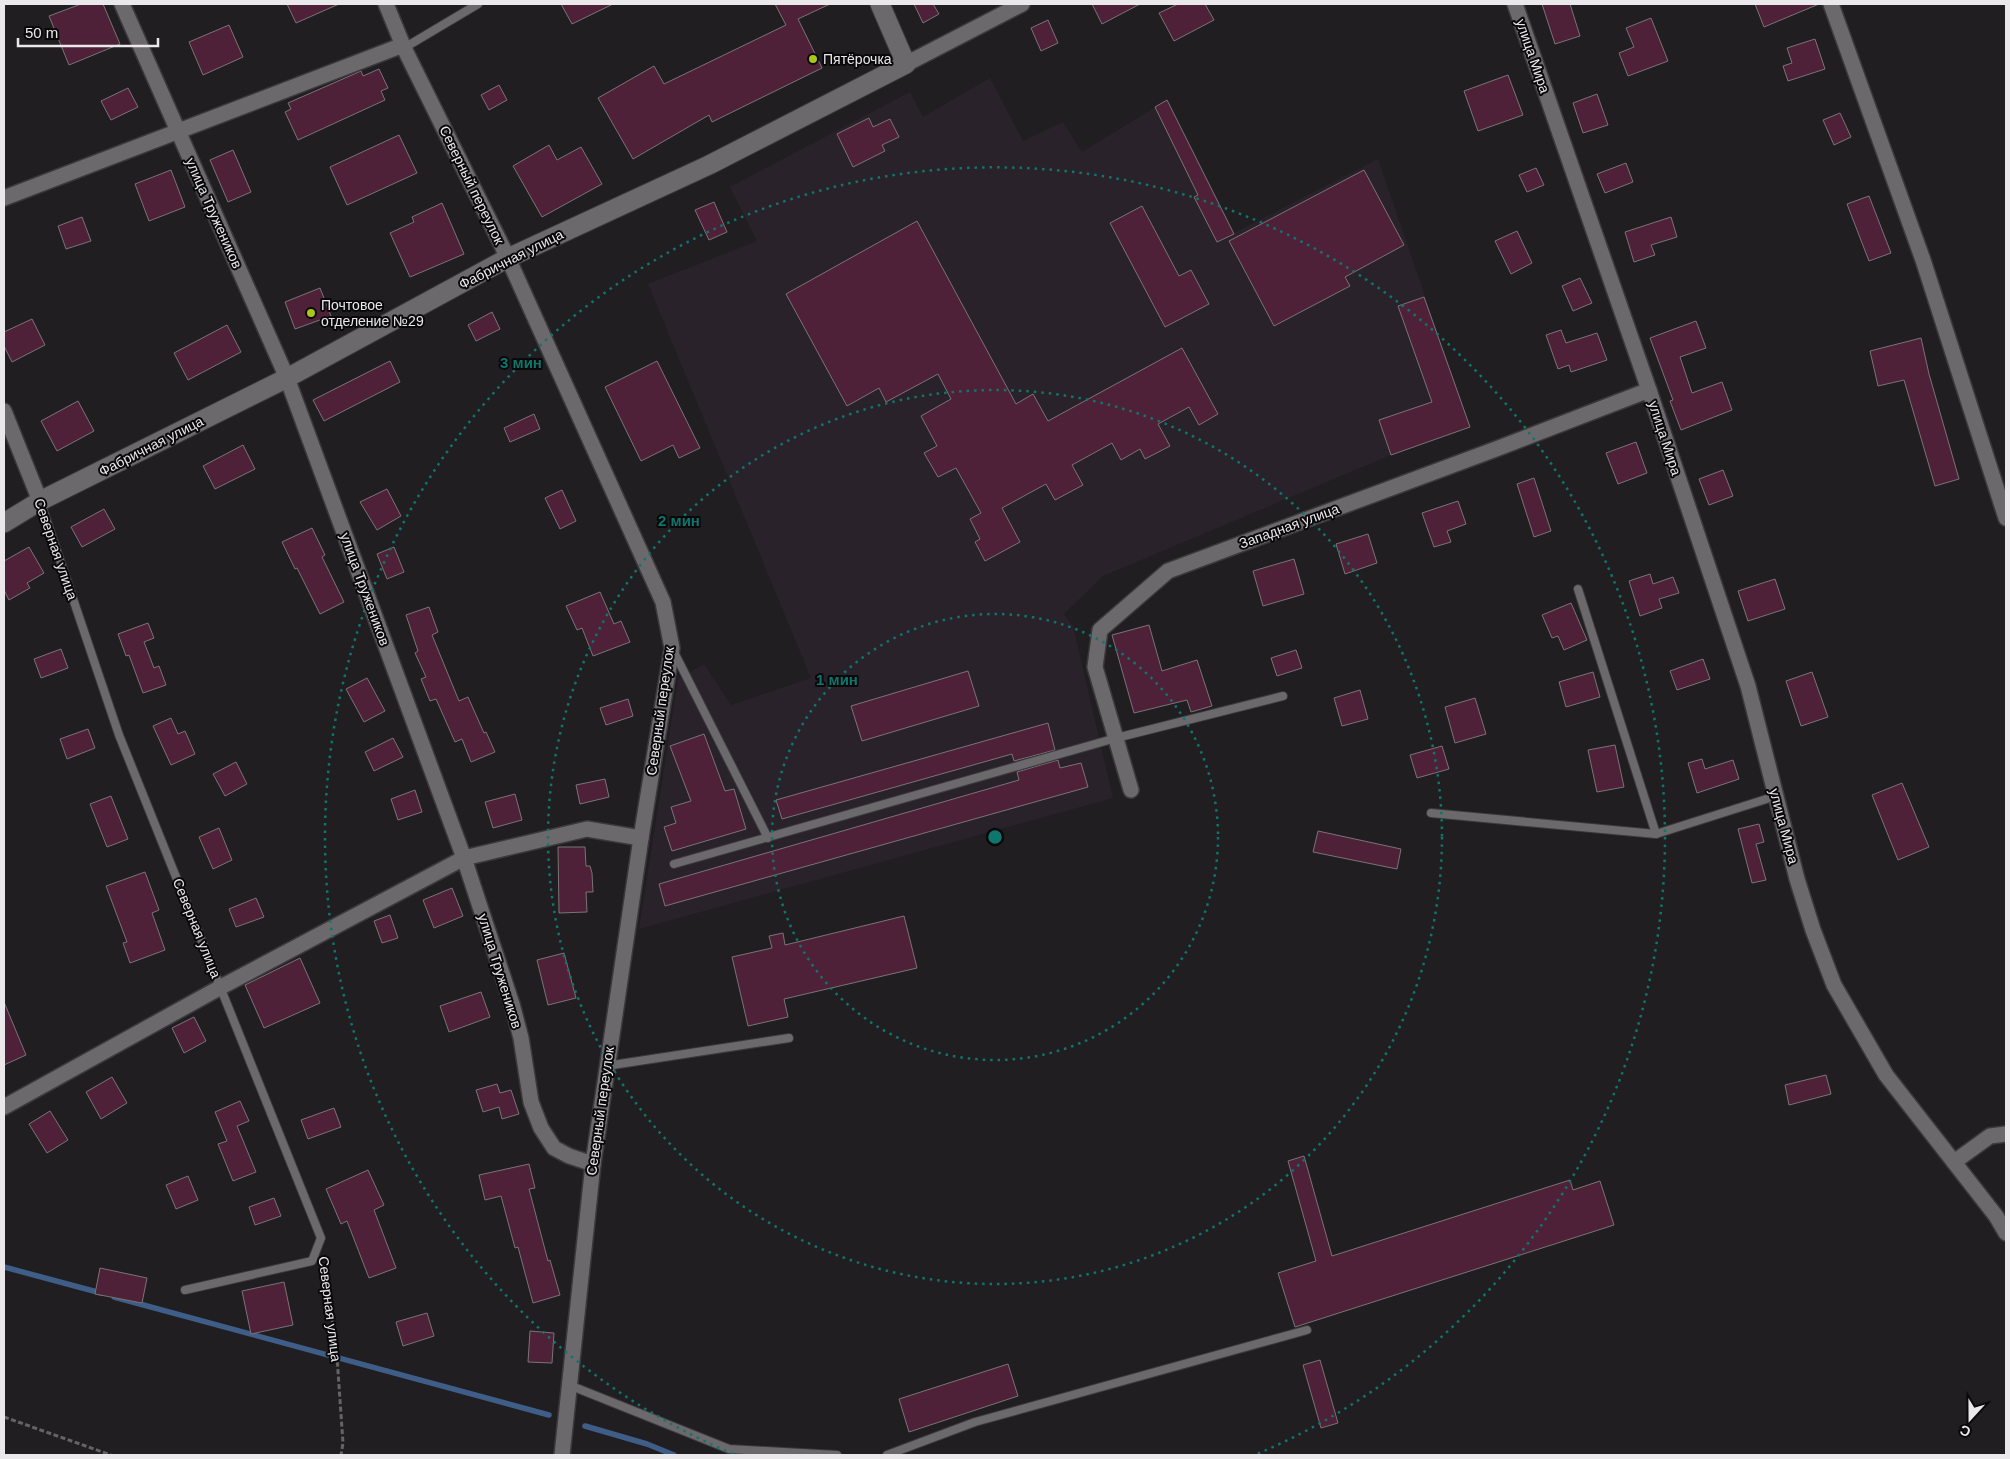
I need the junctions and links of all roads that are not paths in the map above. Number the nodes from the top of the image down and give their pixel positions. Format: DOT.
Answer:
graph roads {
  1 [pos="122,4"];
  2 [pos="386,4"];
  3 [pos="478,4"];
  4 [pos="880,4"];
  5 [pos="1022,4"];
  6 [pos="1515,4"];
  7 [pos="1831,4"];
  8 [pos="403,46"];
  9 [pos="906,64"];
  10 [pos="178,130"];
  11 [pos="4,198"];
  12 [pos="508,258"];
  13 [pos="287,378"];
  14 [pos="1649,390"];
  15 [pos="4,411"];
  16 [pos="40,502"];
  17 [pos="2006,518"];
  18 [pos="4,523"];
  19 [pos="1578,589"];
  20 [pos="672,648"];
  21 [pos="1283,696"];
  22 [pos="1116,738"];
  23 [pos="1131,790"];
  24 [pos="1776,796"];
  25 [pos="1430,813"];
  26 [pos="1656,834"];
  27 [pos="640,838"];
  28 [pos="768,838"];
  29 [pos="464,858"];
  30 [pos="674,864"];
  31 [pos="221,987"];
  32 [pos="789,1038"];
  33 [pos="606,1066"];
  34 [pos="4,1107"];
  35 [pos="2006,1134"];
  36 [pos="1954,1162"];
  37 [pos="593,1164"];
  38 [pos="2006,1233"];
  39 [pos="185,1290"];
  40 [pos="1307,1330"];
  41 [pos="569,1385"];
  42 [pos="562,1455"];
  43 [pos="838,1455"];
  44 [pos="886,1455"];
  1 -- 10 [label="street, улица Тружеников"];
  2 -- 8 [label="street, Северный переулок"];
  3 -- 8 [label="lane"];
  4 -- 9 [label="street"];
  5 -- 9 [label="street, Фабричная улица"];
  6 -- 14 [label="street, улица Мира"];
  7 -- 17 [label="street"];
  8 -- 10 [label="street"];
  8 -- 12 [label="street, Северный переулок"];
  9 -- 12 [label="street, Фабричная улица"];
  10 -- 11 [label="street"];
  10 -- 13 [label="street, улица Тружеников"];
  12 -- 13 [label="street, Фабричная улица"];
  12 -- 20 [label="street, Северный переулок"];
  13 -- 16 [label="street, Фабричная улица"];
  13 -- 29 [label="street, улица Тружеников"];
  14 -- 22 [label="street, Западная улица"];
  14 -- 24 [label="street, улица Мира"];
  15 -- 16 [label="street, Северная улица"];
  16 -- 18 [label="street, Фабричная улица"];
  16 -- 31 [label="lane, Северная улица"];
  19 -- 26 [label="lane"];
  20 -- 27 [label="street, Северный переулок"];
  20 -- 28 [label="lane"];
  21 -- 22 [label="lane"];
  22 -- 23 [label="street, Западная улица"];
  22 -- 28 [label="lane"];
  24 -- 26 [label="lane"];
  24 -- 36 [label="street, улица Мира"];
  25 -- 26 [label="lane"];
  27 -- 29 [label="street"];
  27 -- 33 [label="street, Северный переулок"];
  28 -- 30 [label="lane"];
  29 -- 31 [label="street"];
  29 -- 37 [label="street, улица Тружеников"];
  31 -- 34 [label="street"];
  31 -- 39 [label="lane, Северная улица"];
  32 -- 33 [label="lane"];
  33 -- 37 [label="street, Северный переулок"];
  35 -- 36 [label="street"];
  36 -- 38 [label="street, улица Мира"];
  37 -- 41 [label="street, Северный переулок"];
  40 -- 44 [label="lane"];
  41 -- 42 [label="street, Северный переулок"];
  41 -- 43 [label="lane"];
}
